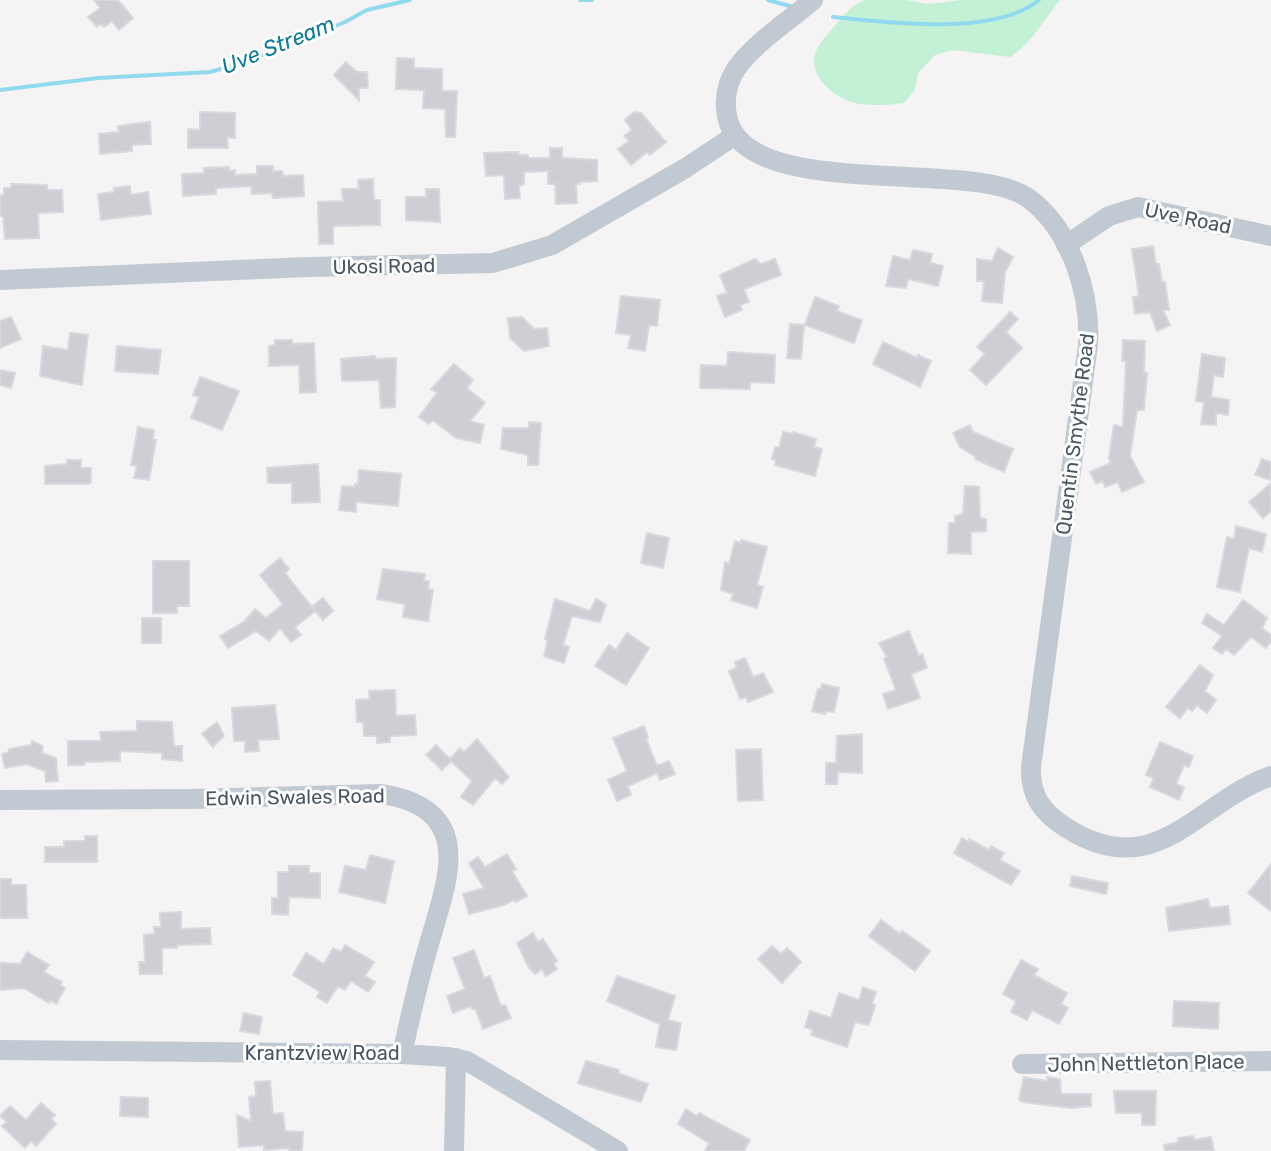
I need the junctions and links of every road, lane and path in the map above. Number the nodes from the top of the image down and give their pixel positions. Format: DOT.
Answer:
graph roads {
  1 [pos="813,0"];
  2 [pos="734,136"];
  3 [pos="1271,236"];
  4 [pos="1066,245"];
  5 [pos="0,280"];
  6 [pos="1271,776"];
  7 [pos="0,800"];
  8 [pos="0,1050"];
  9 [pos="402,1054"];
  10 [pos="456,1058"];
  11 [pos="1271,1061"];
  12 [pos="1022,1064"];
  13 [pos="454,1151"];
  14 [pos="618,1151"];
  1 -- 2 [label="street"];
  2 -- 4 [label="street, Quentin Smythe Road"];
  2 -- 5 [label="street, Ukosi Road"];
  3 -- 4 [label="street, Uve Road"];
  4 -- 6 [label="street, Quentin Smythe Road"];
  7 -- 9 [label="street, Edwin Swales Road"];
  8 -- 9 [label="street, Krantzview Road"];
  9 -- 10 [label="street, Krantzview Road"];
  10 -- 13 [label="street"];
  10 -- 14 [label="street, Krantzview Road"];
  11 -- 12 [label="street, John Nettleton Place"];
}
